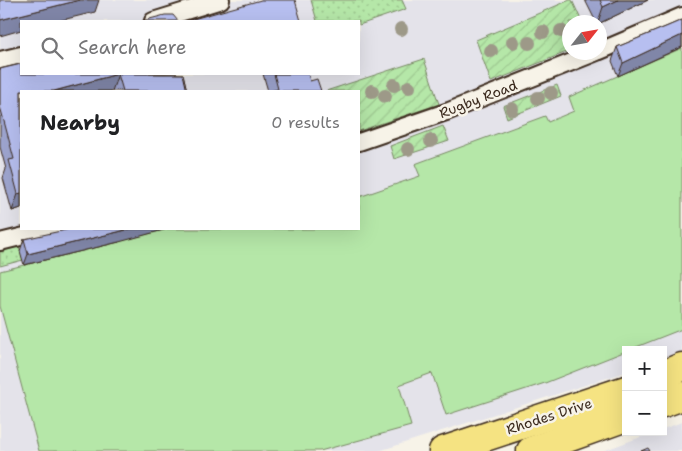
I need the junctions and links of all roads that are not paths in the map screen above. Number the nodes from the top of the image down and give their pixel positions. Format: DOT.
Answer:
graph roads {
  1 [pos="222,0"];
  2 [pos="682,16"];
  3 [pos="157,20"];
  4 [pos="607,48"];
  5 [pos="20,55"];
  6 [pos="0,60"];
  7 [pos="578,60"];
  8 [pos="360,142"];
  9 [pos="48,230"];
  10 [pos="0,242"];
  11 [pos="682,367"];
  12 [pos="667,373"];
  13 [pos="623,391"];
  14 [pos="682,396"];
  15 [pos="667,402"];
  16 [pos="622,418"];
  17 [pos="443,451"];
  18 [pos="531,451"];
  1 -- 3 [label="street"];
  2 -- 4 [label="street, Rugby Road"];
  5 -- 6 [label="street"];
  7 -- 8 [label="street, Rugby Road"];
  9 -- 10 [label="street"];
  11 -- 12 [label="highway"];
  13 -- 17 [label="highway, Rhodes Drive"];
  14 -- 15 [label="highway"];
  16 -- 18 [label="highway, Rhodes Drive"];
}
